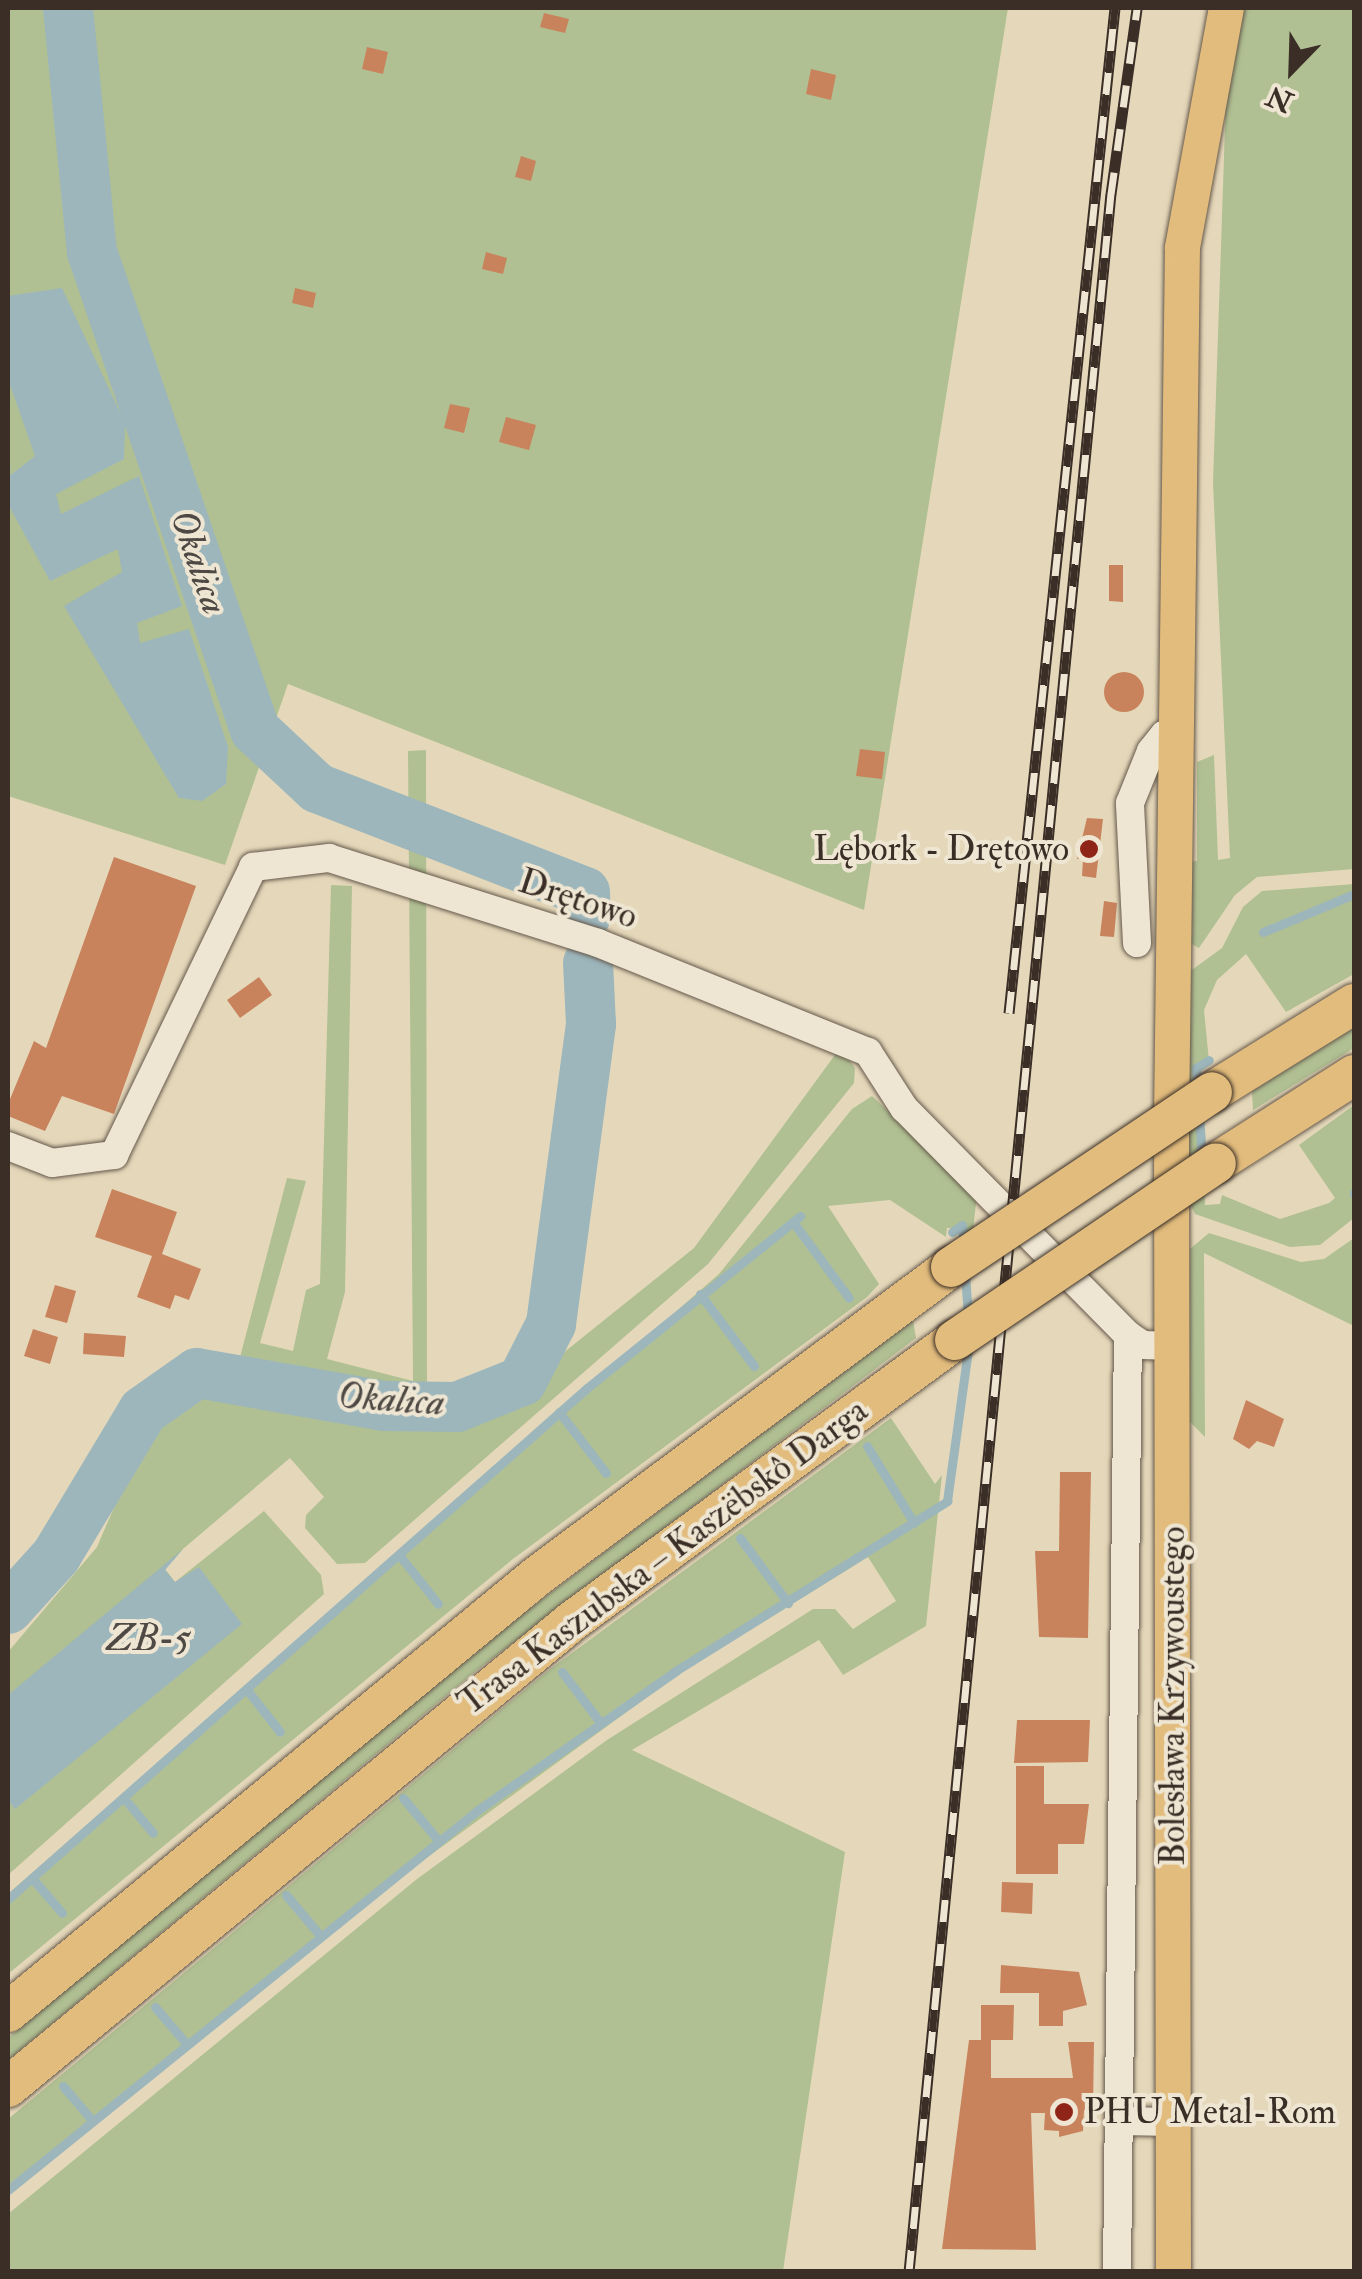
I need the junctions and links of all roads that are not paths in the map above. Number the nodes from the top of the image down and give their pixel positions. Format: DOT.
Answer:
graph roads {
  1 [pos="1226,8"];
  2 [pos="1177,734"];
  3 [pos="1137,943"];
  4 [pos="1354,1004"];
  5 [pos="1354,1075"];
  6 [pos="8,1146"];
  7 [pos="1128,1335"];
  8 [pos="1172,1346"];
  9 [pos="8,2012"];
  10 [pos="8,2087"];
  11 [pos="1120,2121"];
  12 [pos="1173,2122"];
  13 [pos="1117,2272"];
  14 [pos="1173,2272"];
  1 -- 2 [label="main road, Bolesława Krzywoustego"];
  2 -- 3 [label="street"];
  2 -- 8 [label="main road, Bolesława Krzywoustego"];
  4 -- 9 [label="highway, Trasa Kaszubska – Kaszëbskô Darga, bridge"];
  5 -- 10 [label="highway, Trasa Kaszubska – Kaszëbskô Darga, bridge"];
  6 -- 7 [label="street, Drętowo"];
  7 -- 8 [label="street"];
  7 -- 11 [label="street"];
  8 -- 12 [label="main road, Bolesława Krzywoustego"];
  11 -- 12 [label="street"];
  11 -- 13 [label="street"];
  12 -- 14 [label="main road, Bolesława Krzywoustego"];
}
